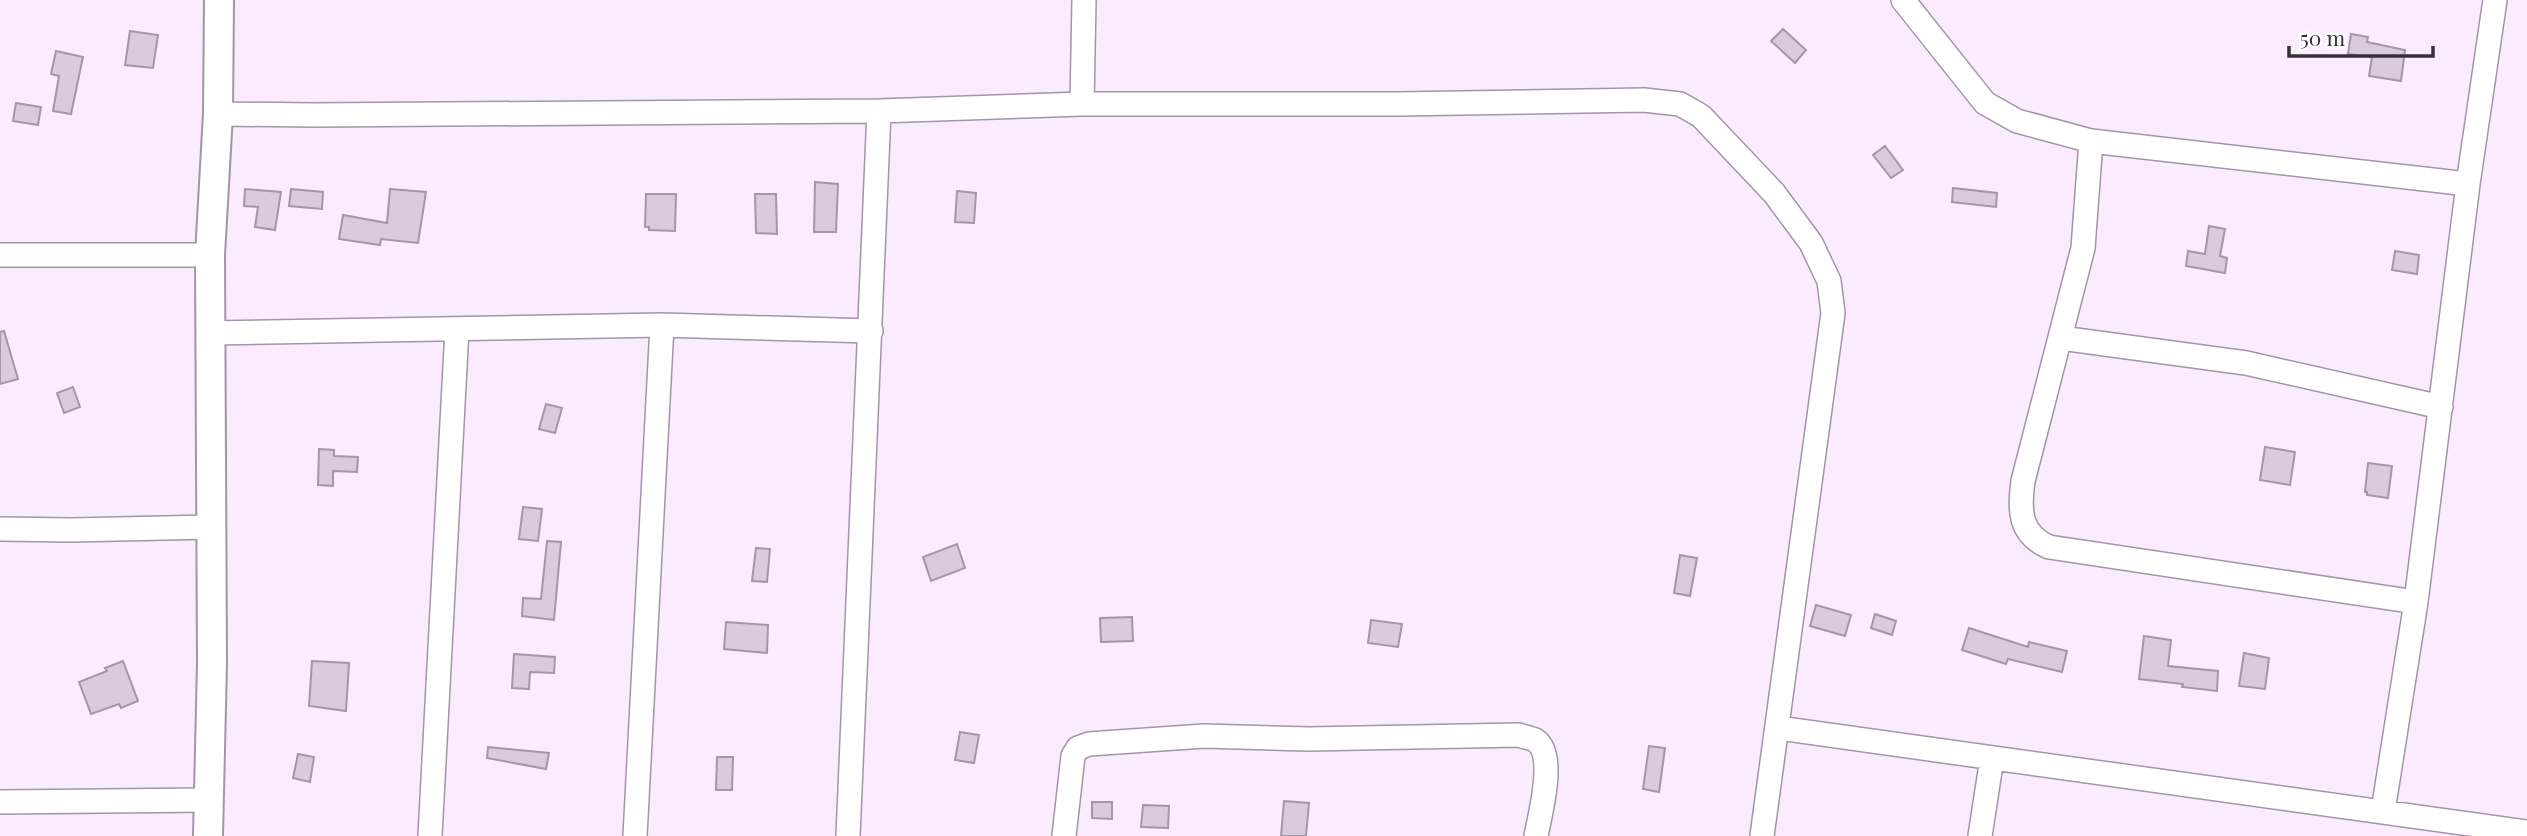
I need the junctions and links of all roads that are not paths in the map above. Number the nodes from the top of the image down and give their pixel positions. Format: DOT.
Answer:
graph roads {
  1 [pos="219,0"];
  2 [pos="1084,0"];
  3 [pos="1903,0"];
  4 [pos="2495,0"];
  5 [pos="1082,104"];
  6 [pos="879,111"];
  7 [pos="218,114"];
  8 [pos="2091,141"];
  9 [pos="2468,184"];
  10 [pos="0,255"];
  11 [pos="210,255"];
  12 [pos="662,325"];
  13 [pos="457,329"];
  14 [pos="871,331"];
  15 [pos="210,333"];
  16 [pos="2061,338"];
  17 [pos="2441,407"];
  18 [pos="211,527"];
  19 [pos="0,529"];
  20 [pos="2416,601"];
  21 [pos="1778,728"];
  22 [pos="1992,758"];
  23 [pos="208,800"];
  24 [pos="0,802"];
  25 [pos="2383,811"];
  26 [pos="2527,832"];
  27 [pos="208,836"];
  28 [pos="430,836"];
  29 [pos="635,836"];
  30 [pos="848,836"];
  31 [pos="1064,836"];
  32 [pos="1536,836"];
  33 [pos="1762,836"];
  34 [pos="1980,836"];
  1 -- 7 [label="street"];
  2 -- 5 [label="street"];
  3 -- 8 [label="street"];
  4 -- 9 [label="street"];
  5 -- 6 [label="street"];
  5 -- 21 [label="street"];
  6 -- 7 [label="street"];
  6 -- 14 [label="street"];
  7 -- 11 [label="street"];
  8 -- 9 [label="street"];
  8 -- 16 [label="street"];
  9 -- 17 [label="street"];
  10 -- 11 [label="street"];
  11 -- 15 [label="street"];
  12 -- 13 [label="street"];
  12 -- 14 [label="street"];
  12 -- 29 [label="street"];
  13 -- 15 [label="street"];
  13 -- 28 [label="street"];
  14 -- 30 [label="street"];
  15 -- 18 [label="street"];
  16 -- 17 [label="street"];
  16 -- 20 [label="street"];
  17 -- 20 [label="street"];
  18 -- 19 [label="street"];
  18 -- 23 [label="street"];
  20 -- 25 [label="street"];
  21 -- 22 [label="street"];
  21 -- 33 [label="street"];
  22 -- 25 [label="street"];
  22 -- 34 [label="street"];
  23 -- 24 [label="street"];
  23 -- 27 [label="street"];
  25 -- 26 [label="street"];
  31 -- 32 [label="street"];
}
